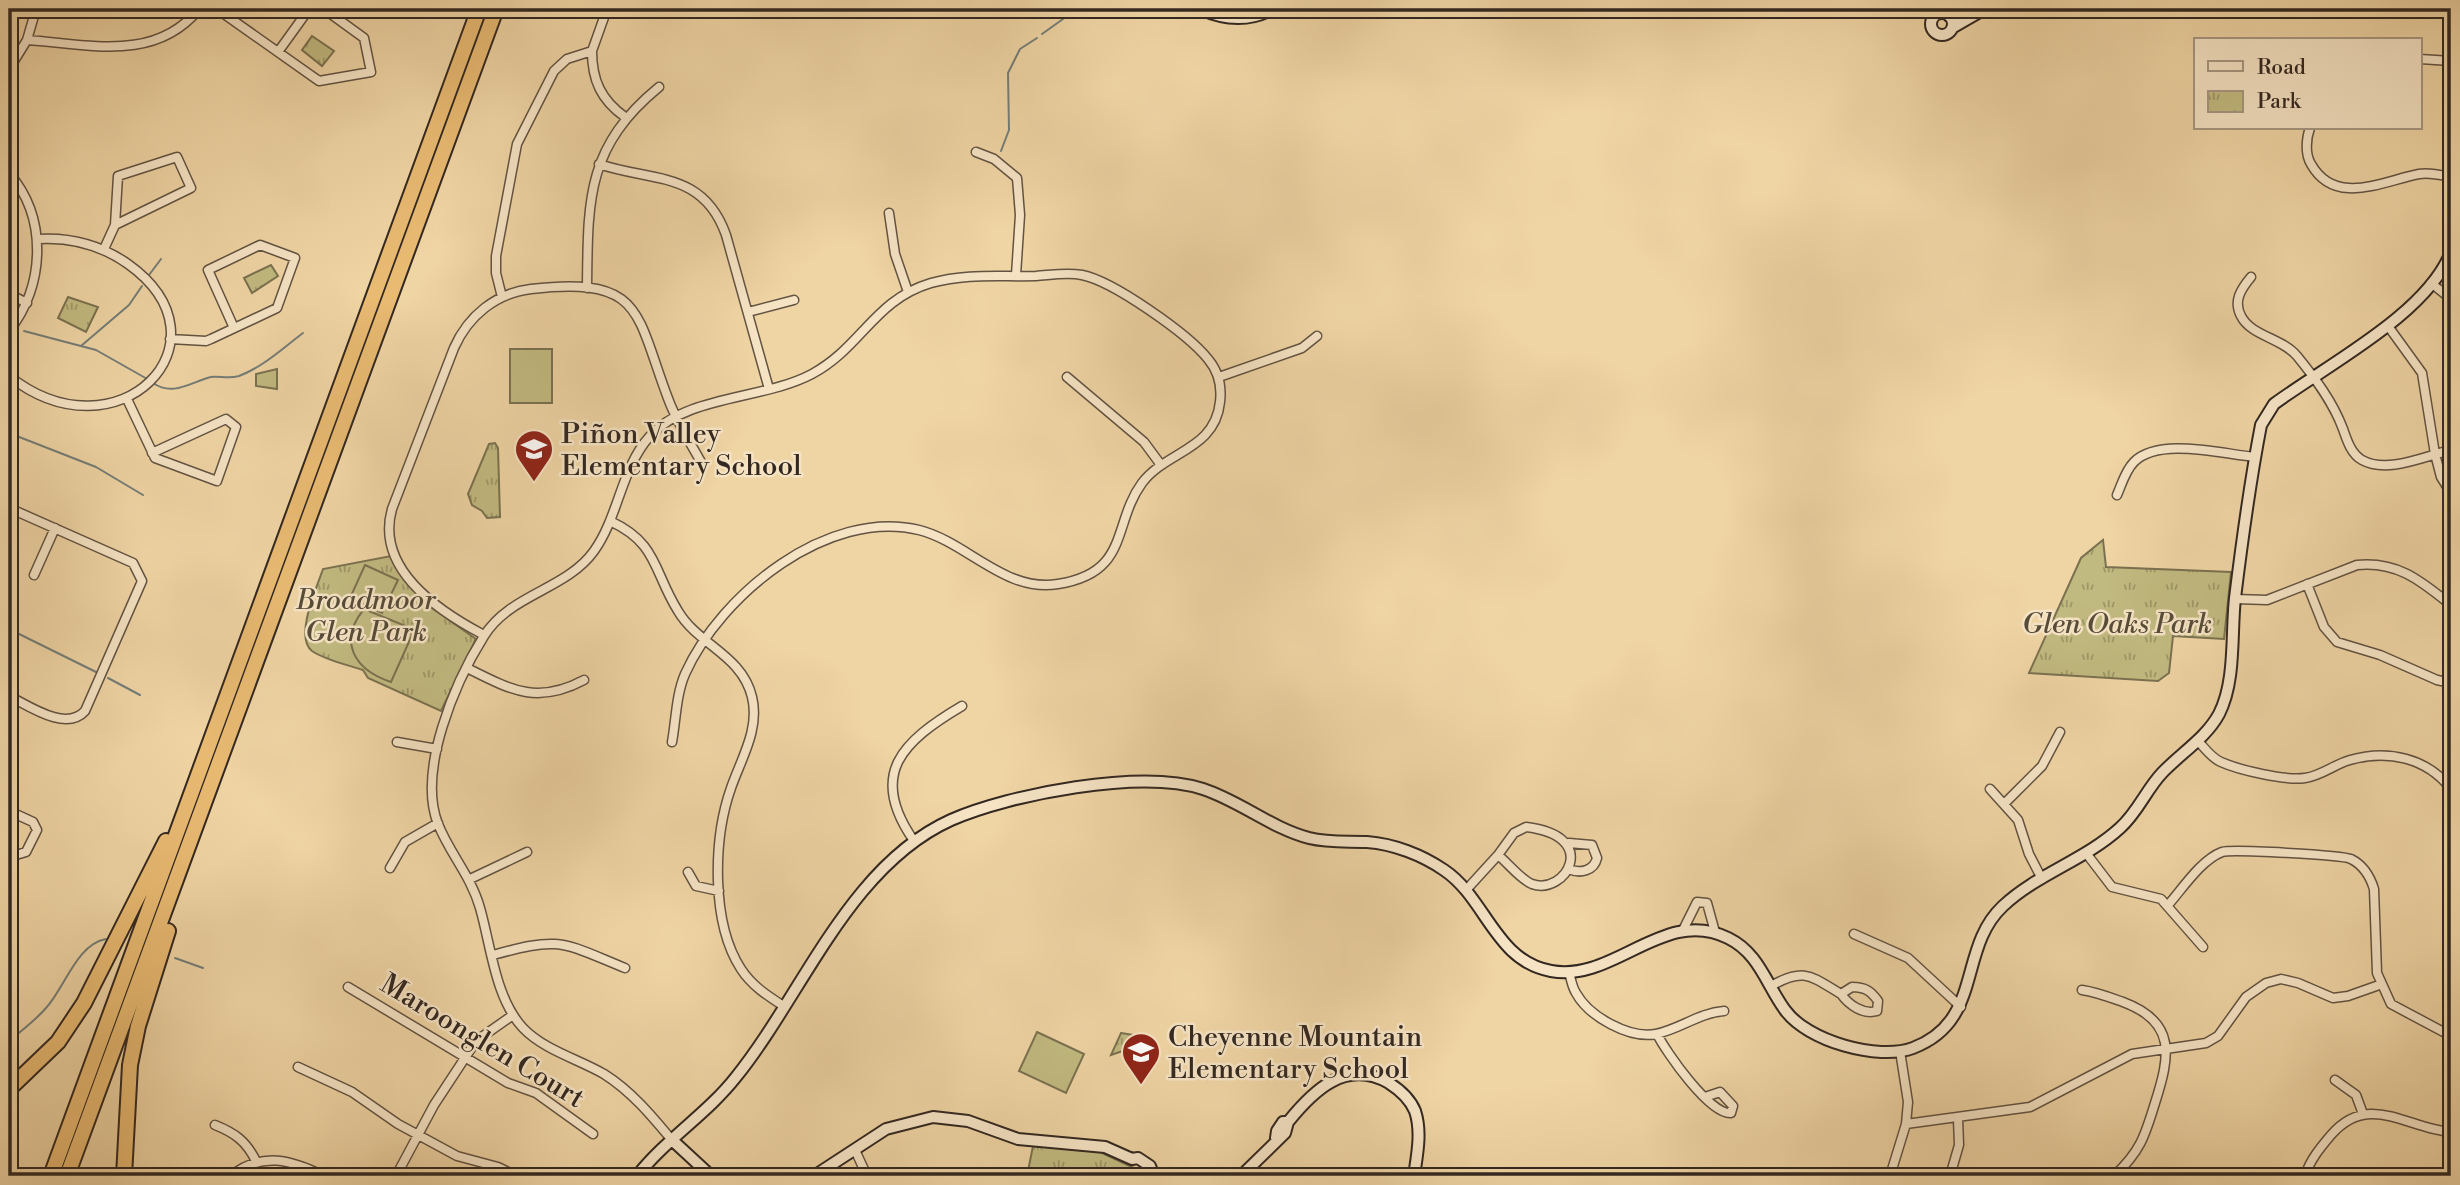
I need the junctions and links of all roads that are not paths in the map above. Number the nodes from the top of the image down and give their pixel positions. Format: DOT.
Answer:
graph roads {
  1 [pos="36,9"];
  2 [pos="199,9"];
  3 [pos="217,9"];
  4 [pos="309,9"];
  5 [pos="324,9"];
  6 [pos="478,9"];
  7 [pos="496,9"];
  8 [pos="504,9"];
  9 [pos="607,9"];
  10 [pos="1200,9"];
  11 [pos="1273,9"];
  12 [pos="1982,10"];
  13 [pos="1944,13"];
  14 [pos="1931,15"];
  15 [pos="1952,27"];
  16 [pos="27,40"];
  17 [pos="592,51"];
  18 [pos="278,52"];
  19 [pos="2422,59"];
  20 [pos="2451,61"];
  21 [pos="9,69"];
  22 [pos="470,82"];
  23 [pos="659,87"];
  24 [pos="625,117"];
  25 [pos="2310,130"];
  26 [pos="976,152"];
  27 [pos="599,164"];
  28 [pos="9,173"];
  29 [pos="2451,177"];
  30 [pos="889,213"];
  31 [pos="115,225"];
  32 [pos="37,239"];
  33 [pos="104,249"];
  34 [pos="2451,252"];
  35 [pos="1016,275"];
  36 [pos="2251,277"];
  37 [pos="2431,283"];
  38 [pos="587,288"];
  39 [pos="908,292"];
  40 [pos="9,295"];
  41 [pos="502,297"];
  42 [pos="2451,299"];
  43 [pos="794,300"];
  44 [pos="27,303"];
  45 [pos="748,312"];
  46 [pos="2388,326"];
  47 [pos="234,328"];
  48 [pos="9,331"];
  49 [pos="1317,336"];
  50 [pos="170,339"];
  51 [pos="9,376"];
  52 [pos="2312,376"];
  53 [pos="1068,377"];
  54 [pos="1219,377"];
  55 [pos="769,389"];
  56 [pos="127,399"];
  57 [pos="675,415"];
  58 [pos="2451,450"];
  59 [pos="152,453"];
  60 [pos="2435,454"];
  61 [pos="2255,457"];
  62 [pos="701,462"];
  63 [pos="1161,464"];
  64 [pos="2451,493"];
  65 [pos="2117,495"];
  66 [pos="9,508"];
  67 [pos="610,521"];
  68 [pos="55,528"];
  69 [pos="34,575"];
  70 [pos="2307,583"];
  71 [pos="2235,599"];
  72 [pos="2451,605"];
  73 [pos="484,635"];
  74 [pos="706,640"];
  75 [pos="467,668"];
  76 [pos="584,680"];
  77 [pos="2451,683"];
  78 [pos="9,696"];
  79 [pos="962,706"];
  80 [pos="2060,733"];
  81 [pos="2197,740"];
  82 [pos="397,741"];
  83 [pos="673,742"];
  84 [pos="437,749"];
  85 [pos="200,770"];
  86 [pos="1990,789"];
  87 [pos="2451,789"];
  88 [pos="2004,804"];
  89 [pos="206,805"];
  90 [pos="9,811"];
  91 [pos="438,823"];
  92 [pos="914,841"];
  93 [pos="1569,843"];
  94 [pos="9,851"];
  95 [pos="527,852"];
  96 [pos="2086,853"];
  97 [pos="1498,855"];
  98 [pos="390,868"];
  99 [pos="1569,869"];
  100 [pos="688,872"];
  101 [pos="470,878"];
  102 [pos="2042,879"];
  103 [pos="1467,889"];
  104 [pos="719,891"];
  105 [pos="2168,905"];
  106 [pos="1684,930"];
  107 [pos="1714,932"];
  108 [pos="1854,934"];
  109 [pos="2203,947"];
  110 [pos="493,955"];
  111 [pos="625,968"];
  112 [pos="1569,972"];
  113 [pos="2382,984"];
  114 [pos="1771,986"];
  115 [pos="348,987"];
  116 [pos="2082,990"];
  117 [pos="1841,994"];
  118 [pos="785,1007"];
  119 [pos="1961,1007"];
  120 [pos="1724,1011"];
  121 [pos="513,1015"];
  122 [pos="1657,1034"];
  123 [pos="2451,1036"];
  124 [pos="2165,1048"];
  125 [pos="1900,1052"];
  126 [pos="466,1058"];
  127 [pos="298,1067"];
  128 [pos="2335,1080"];
  129 [pos="9,1089"];
  130 [pos="1704,1097"];
  131 [pos="2363,1114"];
  132 [pos="1958,1119"];
  133 [pos="1906,1124"];
  134 [pos="215,1125"];
  135 [pos="2451,1132"];
  136 [pos="593,1134"];
  137 [pos="418,1135"];
  138 [pos="671,1139"];
  139 [pos="855,1150"];
  140 [pos="256,1161"];
  141 [pos="1157,1174"];
  142 [pos="51,1176"];
  143 [pos="67,1176"];
  144 [pos="124,1176"];
  145 [pos="231,1176"];
  146 [pos="324,1176"];
  147 [pos="396,1176"];
  148 [pos="516,1176"];
  149 [pos="637,1176"];
  150 [pos="711,1176"];
  151 [pos="814,1176"];
  152 [pos="867,1176"];
  153 [pos="1241,1176"];
  154 [pos="1414,1176"];
  155 [pos="1890,1176"];
  156 [pos="1950,1176"];
  157 [pos="2114,1176"];
  158 [pos="2305,1176"];
  1 -- 16 [label="street"];
  2 -- 16 [label="street"];
  3 -- 18 [label="street"];
  4 -- 18 [label="street"];
  5 -- 18 [label="street"];
  6 -- 85 [label="highway"];
  7 -- 22 [label="highway"];
  8 -- 22 [label="highway"];
  9 -- 17 [label="street"];
  10 -- 11 [label="street"];
  12 -- 13 [label="street"];
  12 -- 15 [label="street"];
  13 -- 14 [label="street"];
  13 -- 15 [label="street"];
  14 -- 15 [label="street"];
  16 -- 21 [label="street"];
  17 -- 24 [label="street"];
  17 -- 41 [label="street"];
  19 -- 20 [label="street"];
  22 -- 89 [label="highway"];
  23 -- 24 [label="street"];
  24 -- 27 [label="street"];
  25 -- 29 [label="street"];
  26 -- 35 [label="street"];
  27 -- 38 [label="street"];
  27 -- 45 [label="street"];
  28 -- 32 [label="street"];
  30 -- 39 [label="street"];
  31 -- 31 [label="street"];
  31 -- 33 [label="street"];
  32 -- 33 [label="street"];
  32 -- 44 [label="street"];
  33 -- 50 [label="street"];
  34 -- 37 [label="street"];
  35 -- 39 [label="street"];
  35 -- 54 [label="street"];
  36 -- 52 [label="street"];
  37 -- 42 [label="street"];
  37 -- 46 [label="street"];
  38 -- 41 [label="street"];
  38 -- 57 [label="street"];
  39 -- 55 [label="street"];
  40 -- 44 [label="street"];
  41 -- 73 [label="street"];
  43 -- 45 [label="street"];
  44 -- 48 [label="street"];
  45 -- 55 [label="street"];
  46 -- 52 [label="street"];
  46 -- 60 [label="street"];
  47 -- 47 [label="street"];
  47 -- 50 [label="street"];
  49 -- 54 [label="street"];
  50 -- 56 [label="street"];
  51 -- 56 [label="street"];
  52 -- 60 [label="street"];
  52 -- 61 [label="street"];
  53 -- 63 [label="street"];
  54 -- 63 [label="street"];
  55 -- 57 [label="street"];
  56 -- 59 [label="street"];
  57 -- 62 [label="street"];
  57 -- 67 [label="street"];
  58 -- 60 [label="street"];
  59 -- 59 [label="street"];
  60 -- 64 [label="street"];
  61 -- 65 [label="street"];
  61 -- 71 [label="street"];
  63 -- 74 [label="street"];
  66 -- 68 [label="street"];
  67 -- 73 [label="street"];
  67 -- 74 [label="street"];
  68 -- 69 [label="street"];
  68 -- 78 [label="street"];
  70 -- 71 [label="street"];
  70 -- 72 [label="street"];
  70 -- 77 [label="street"];
  71 -- 81 [label="street"];
  73 -- 75 [label="street"];
  74 -- 83 [label="street"];
  74 -- 104 [label="street"];
  75 -- 76 [label="street"];
  75 -- 84 [label="street"];
  79 -- 92 [label="street"];
  80 -- 88 [label="street"];
  81 -- 87 [label="street"];
  81 -- 96 [label="street"];
  82 -- 84 [label="street"];
  84 -- 91 [label="street"];
  85 -- 129 [label="highway"];
  85 -- 142 [label="highway"];
  86 -- 88 [label="street"];
  88 -- 102 [label="street"];
  89 -- 143 [label="highway"];
  89 -- 144 [label="highway"];
  90 -- 94 [label="street"];
  91 -- 98 [label="street"];
  91 -- 101 [label="street"];
  92 -- 103 [label="street"];
  92 -- 118 [label="street"];
  93 -- 97 [label="street"];
  93 -- 99 [label="street"];
  93 -- 99 [label="street"];
  95 -- 101 [label="street"];
  96 -- 102 [label="street"];
  96 -- 105 [label="street"];
  97 -- 99 [label="street"];
  97 -- 103 [label="street"];
  100 -- 104 [label="street"];
  101 -- 110 [label="street"];
  102 -- 119 [label="street"];
  103 -- 112 [label="street"];
  104 -- 118 [label="street"];
  105 -- 109 [label="street"];
  105 -- 113 [label="street"];
  106 -- 107 [label="street"];
  106 -- 107 [label="street"];
  106 -- 112 [label="street"];
  107 -- 114 [label="street"];
  108 -- 119 [label="street"];
  110 -- 111 [label="street"];
  110 -- 121 [label="street"];
  112 -- 122 [label="street"];
  113 -- 123 [label="street"];
  113 -- 124 [label="street"];
  114 -- 117 [label="street"];
  114 -- 125 [label="street"];
  115 -- 126 [label="street, Maroonglen Court"];
  116 -- 124 [label="street"];
  118 -- 138 [label="street"];
  119 -- 125 [label="street"];
  120 -- 122 [label="street"];
  121 -- 126 [label="street"];
  121 -- 138 [label="street"];
  122 -- 130 [label="street"];
  124 -- 132 [label="street"];
  124 -- 157 [label="street"];
  125 -- 133 [label="street"];
  126 -- 136 [label="street, Maroonglen Court"];
  126 -- 137 [label="street"];
  127 -- 137 [label="street"];
  128 -- 131 [label="street"];
  131 -- 135 [label="street"];
  131 -- 158 [label="street"];
  132 -- 133 [label="street"];
  132 -- 156 [label="street"];
  133 -- 155 [label="street"];
  134 -- 140 [label="street"];
  137 -- 147 [label="street"];
  137 -- 148 [label="street"];
  138 -- 149 [label="street"];
  138 -- 150 [label="street"];
  139 -- 141 [label="street"];
  139 -- 151 [label="street"];
  139 -- 152 [label="street"];
  140 -- 145 [label="street"];
  140 -- 146 [label="street"];
  153 -- 154 [label="street"];
}
